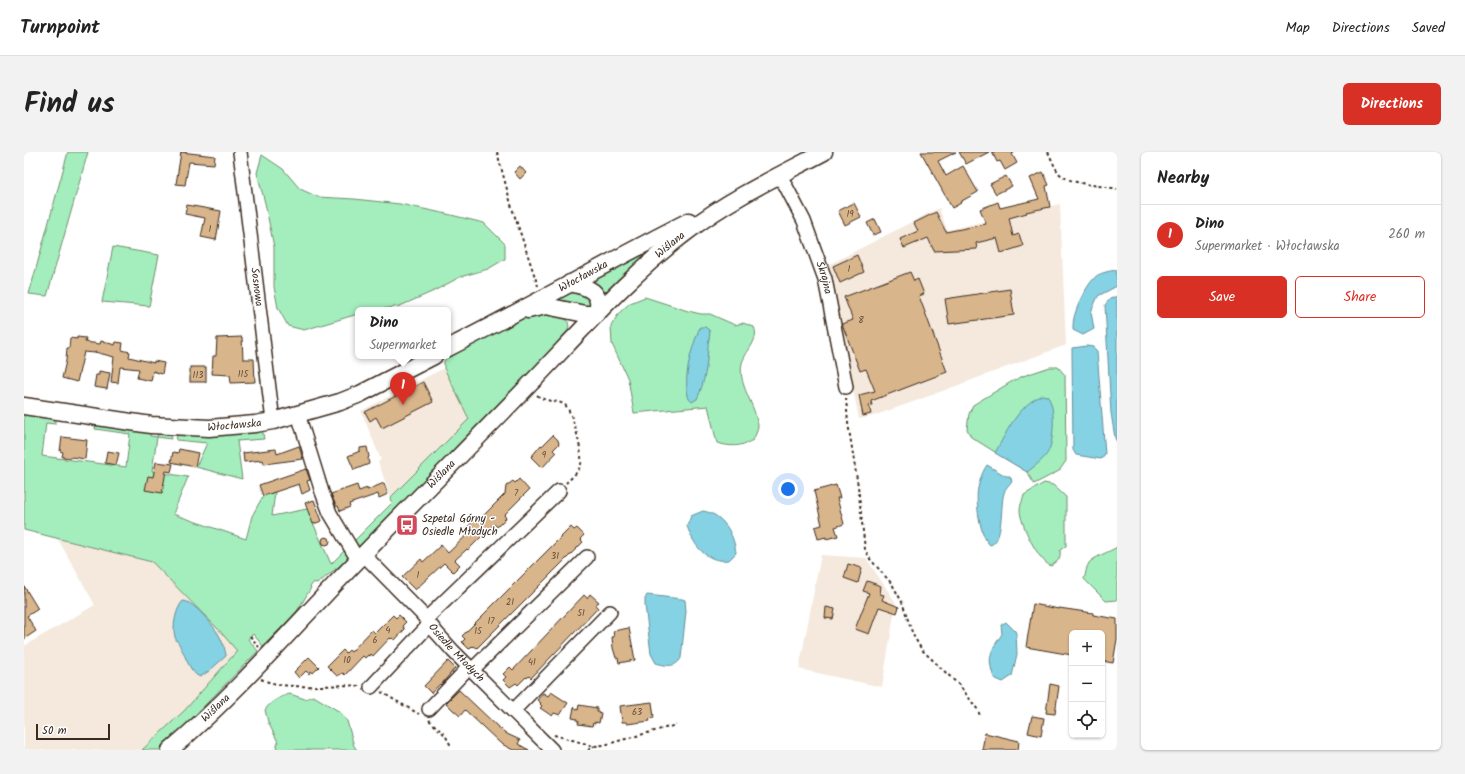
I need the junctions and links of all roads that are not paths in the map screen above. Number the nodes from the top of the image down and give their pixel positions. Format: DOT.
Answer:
graph roads {
  1 [pos="240,152"];
  2 [pos="824,152"];
  3 [pos="780,175"];
  4 [pos="720,208"];
  5 [pos="570,283"];
  6 [pos="520,311"];
  7 [pos="568,311"];
  8 [pos="597,314"];
  9 [pos="577,334"];
  10 [pos="451,346"];
  11 [pos="428,359"];
  12 [pos="846,387"];
  13 [pos="24,406"];
  14 [pos="298,414"];
  15 [pos="273,421"];
  16 [pos="559,491"];
  17 [pos="361,557"];
  18 [pos="587,557"];
  19 [pos="610,612"];
  20 [pos="427,622"];
  21 [pos="471,668"];
  22 [pos="371,687"];
  23 [pos="429,708"];
  24 [pos="513,711"];
  25 [pos="170,750"];
  26 [pos="552,750"];
  1 -- 15 [label="street, Sosnowa"];
  2 -- 3 [label="main road"];
  3 -- 4 [label="main road"];
  3 -- 12 [label="street, Skrajna"];
  4 -- 5 [label="main road, Włocławska"];
  4 -- 8 [label="main road, Wiślana"];
  5 -- 6 [label="main road, Włocławska"];
  5 -- 8 [label="main road"];
  6 -- 7 [label="main road"];
  6 -- 10 [label="main road, Włocławska"];
  7 -- 8 [label="main road"];
  7 -- 9 [label="main road"];
  8 -- 9 [label="main road, Wiślana"];
  9 -- 17 [label="main road, Wiślana"];
  11 -- 14 [label="main road, Włocławska"];
  13 -- 15 [label="main road, Włocławska"];
  14 -- 15 [label="main road, Włocławska"];
  14 -- 17 [label="street, Osiedle Młodych"];
  16 -- 20 [label="street"];
  17 -- 20 [label="street, Osiedle Młodych"];
  17 -- 25 [label="main road, Wiślana"];
  18 -- 21 [label="street"];
  19 -- 24 [label="street"];
  20 -- 21 [label="street, Osiedle Młodych"];
  20 -- 22 [label="street"];
  21 -- 23 [label="street"];
  21 -- 24 [label="street, Osiedle Młodych"];
  24 -- 26 [label="street, Osiedle Młodych"];
}
